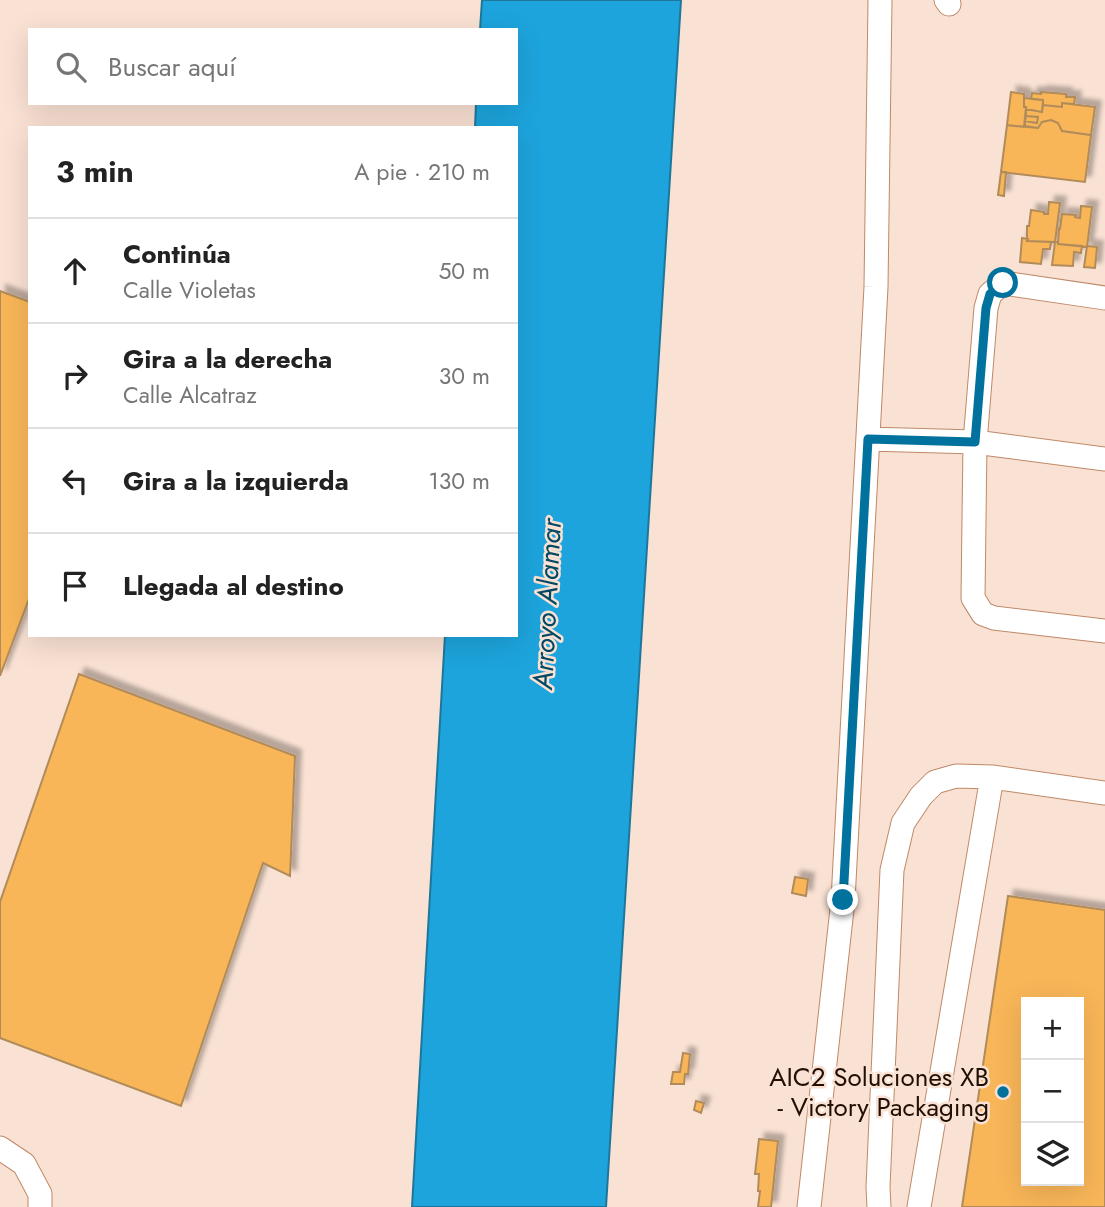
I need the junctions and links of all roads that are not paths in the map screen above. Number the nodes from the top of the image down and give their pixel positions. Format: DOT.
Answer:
graph roads {
  1 [pos="880,0"];
  2 [pos="1105,298"];
  3 [pos="868,439"];
  4 [pos="975,442"];
  5 [pos="1105,459"];
  6 [pos="1105,631"];
  7 [pos="992,777"];
  8 [pos="1105,793"];
  9 [pos="0,1148"];
  10 [pos="40,1207"];
  11 [pos="809,1207"];
  12 [pos="879,1207"];
  13 [pos="919,1207"];
  1 -- 3 [label="street"];
  2 -- 4 [label="street"];
  3 -- 4 [label="street"];
  3 -- 11 [label="street"];
  4 -- 5 [label="street"];
  4 -- 6 [label="street"];
  7 -- 8 [label="street"];
  7 -- 12 [label="street"];
  7 -- 13 [label="street"];
  9 -- 10 [label="street"];
}
